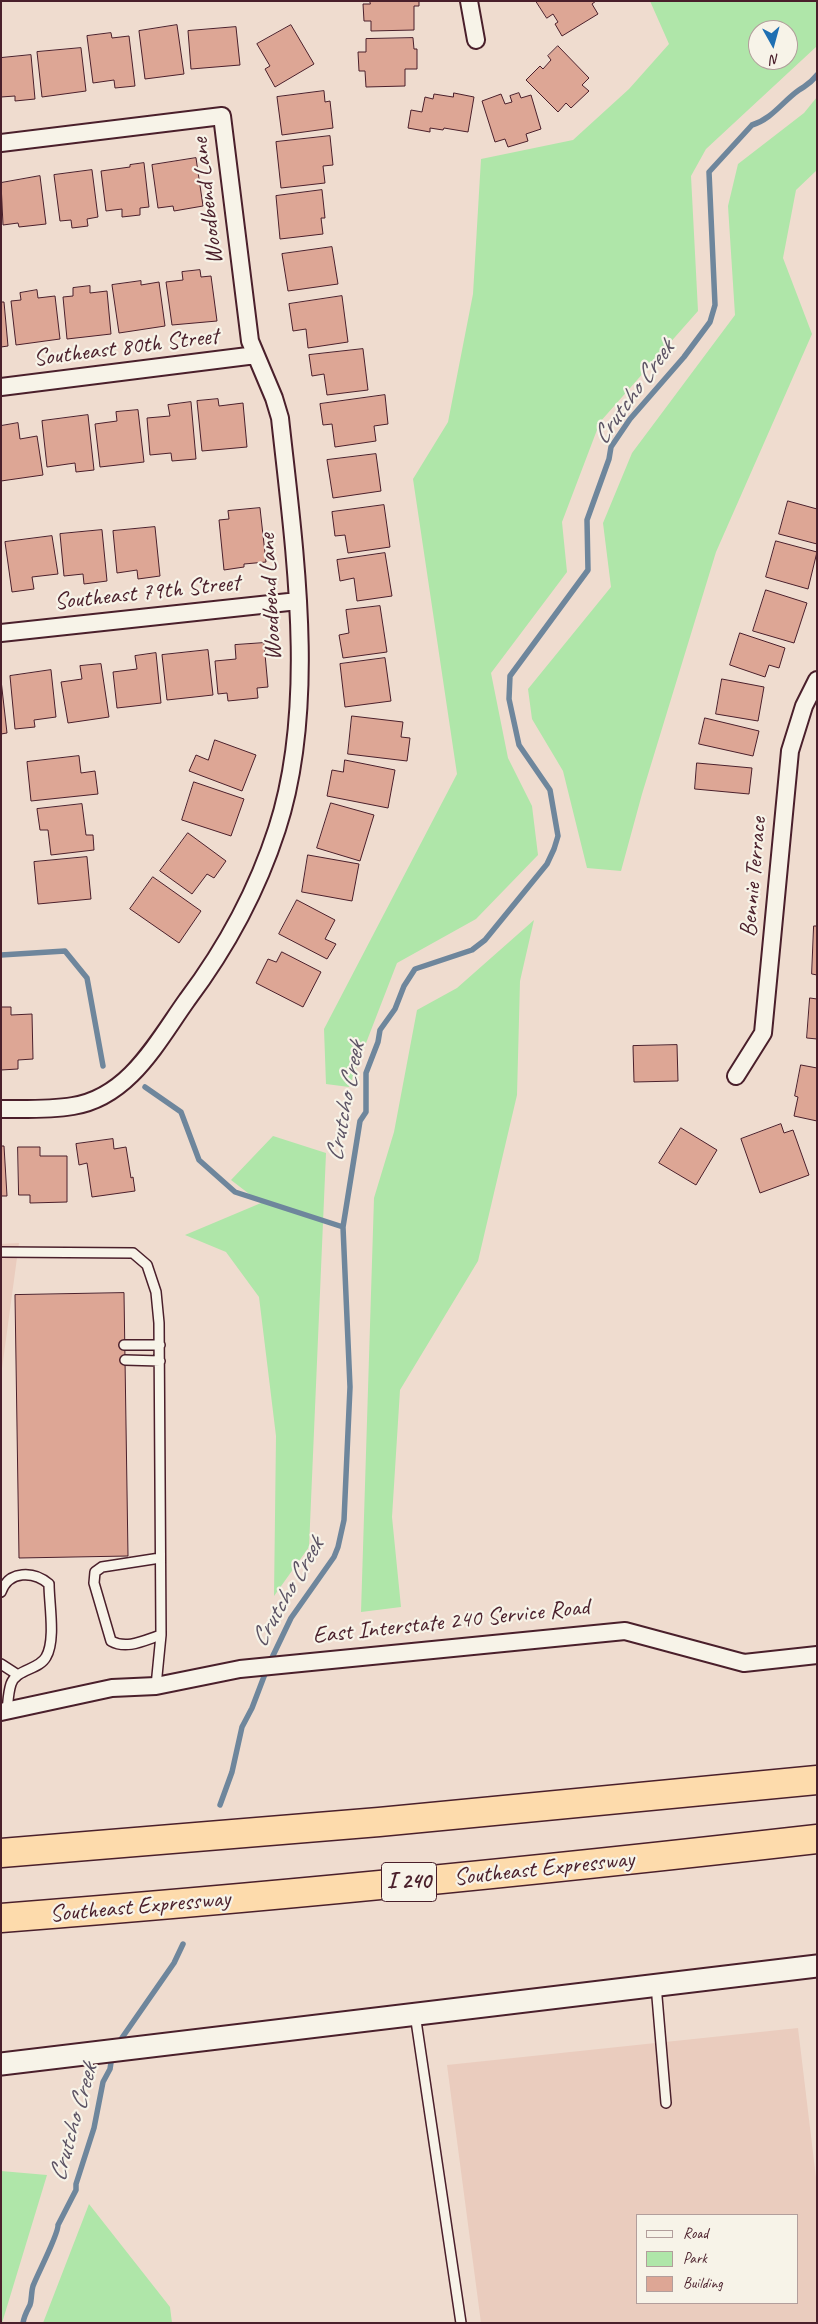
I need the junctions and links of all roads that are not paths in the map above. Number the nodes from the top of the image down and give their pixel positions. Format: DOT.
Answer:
graph roads {
  1 [pos="469,1"];
  2 [pos="476,40"];
  3 [pos="1,143"];
  4 [pos="256,355"];
  5 [pos="1,388"];
  6 [pos="298,601"];
  7 [pos="1,633"];
  8 [pos="817,680"];
  9 [pos="736,1076"];
  10 [pos="1,1109"];
  11 [pos="1,1252"];
  12 [pos="124,1345"];
  13 [pos="160,1345"];
  14 [pos="125,1360"];
  15 [pos="160,1361"];
  16 [pos="160,1558"];
  17 [pos="1,1592"];
  18 [pos="161,1635"];
  19 [pos="817,1656"];
  20 [pos="1,1664"];
  21 [pos="18,1675"];
  22 [pos="156,1686"];
  23 [pos="4,1712"];
  24 [pos="817,1780"];
  25 [pos="817,1839"];
  26 [pos="1,1844"];
  27 [pos="68,1848"];
  28 [pos="1,1853"];
  29 [pos="1,1918"];
  30 [pos="817,1966"];
  31 [pos="656,1985"];
  32 [pos="415,2014"];
  33 [pos="1,2064"];
  34 [pos="666,2103"];
  35 [pos="461,2323"];
  1 -- 2 [label="street"];
  3 -- 4 [label="street, Woodbend Lane"];
  4 -- 5 [label="street, Southeast 80th Street"];
  4 -- 6 [label="street, Woodbend Lane"];
  6 -- 7 [label="street, Southeast 79th Street"];
  6 -- 10 [label="street, Woodbend Lane"];
  8 -- 9 [label="street, Bennie Terrace"];
  11 -- 13 [label="lane"];
  12 -- 13 [label="lane"];
  13 -- 15 [label="lane"];
  14 -- 15 [label="lane"];
  15 -- 16 [label="lane"];
  16 -- 18 [label="lane"];
  16 -- 18 [label="lane"];
  17 -- 21 [label="lane"];
  18 -- 22 [label="lane"];
  19 -- 22 [label="street, East Interstate 240 Service Road"];
  20 -- 21 [label="lane"];
  21 -- 23 [label="lane"];
  22 -- 23 [label="street, East Interstate 240 Service Road"];
  24 -- 27 [label="highway"];
  25 -- 29 [label="highway, Southeast Expressway / I 240"];
  26 -- 27 [label="highway"];
  27 -- 28 [label="highway"];
  30 -- 31 [label="street"];
  31 -- 32 [label="street"];
  31 -- 34 [label="lane"];
  32 -- 33 [label="street"];
  32 -- 35 [label="lane"];
}
